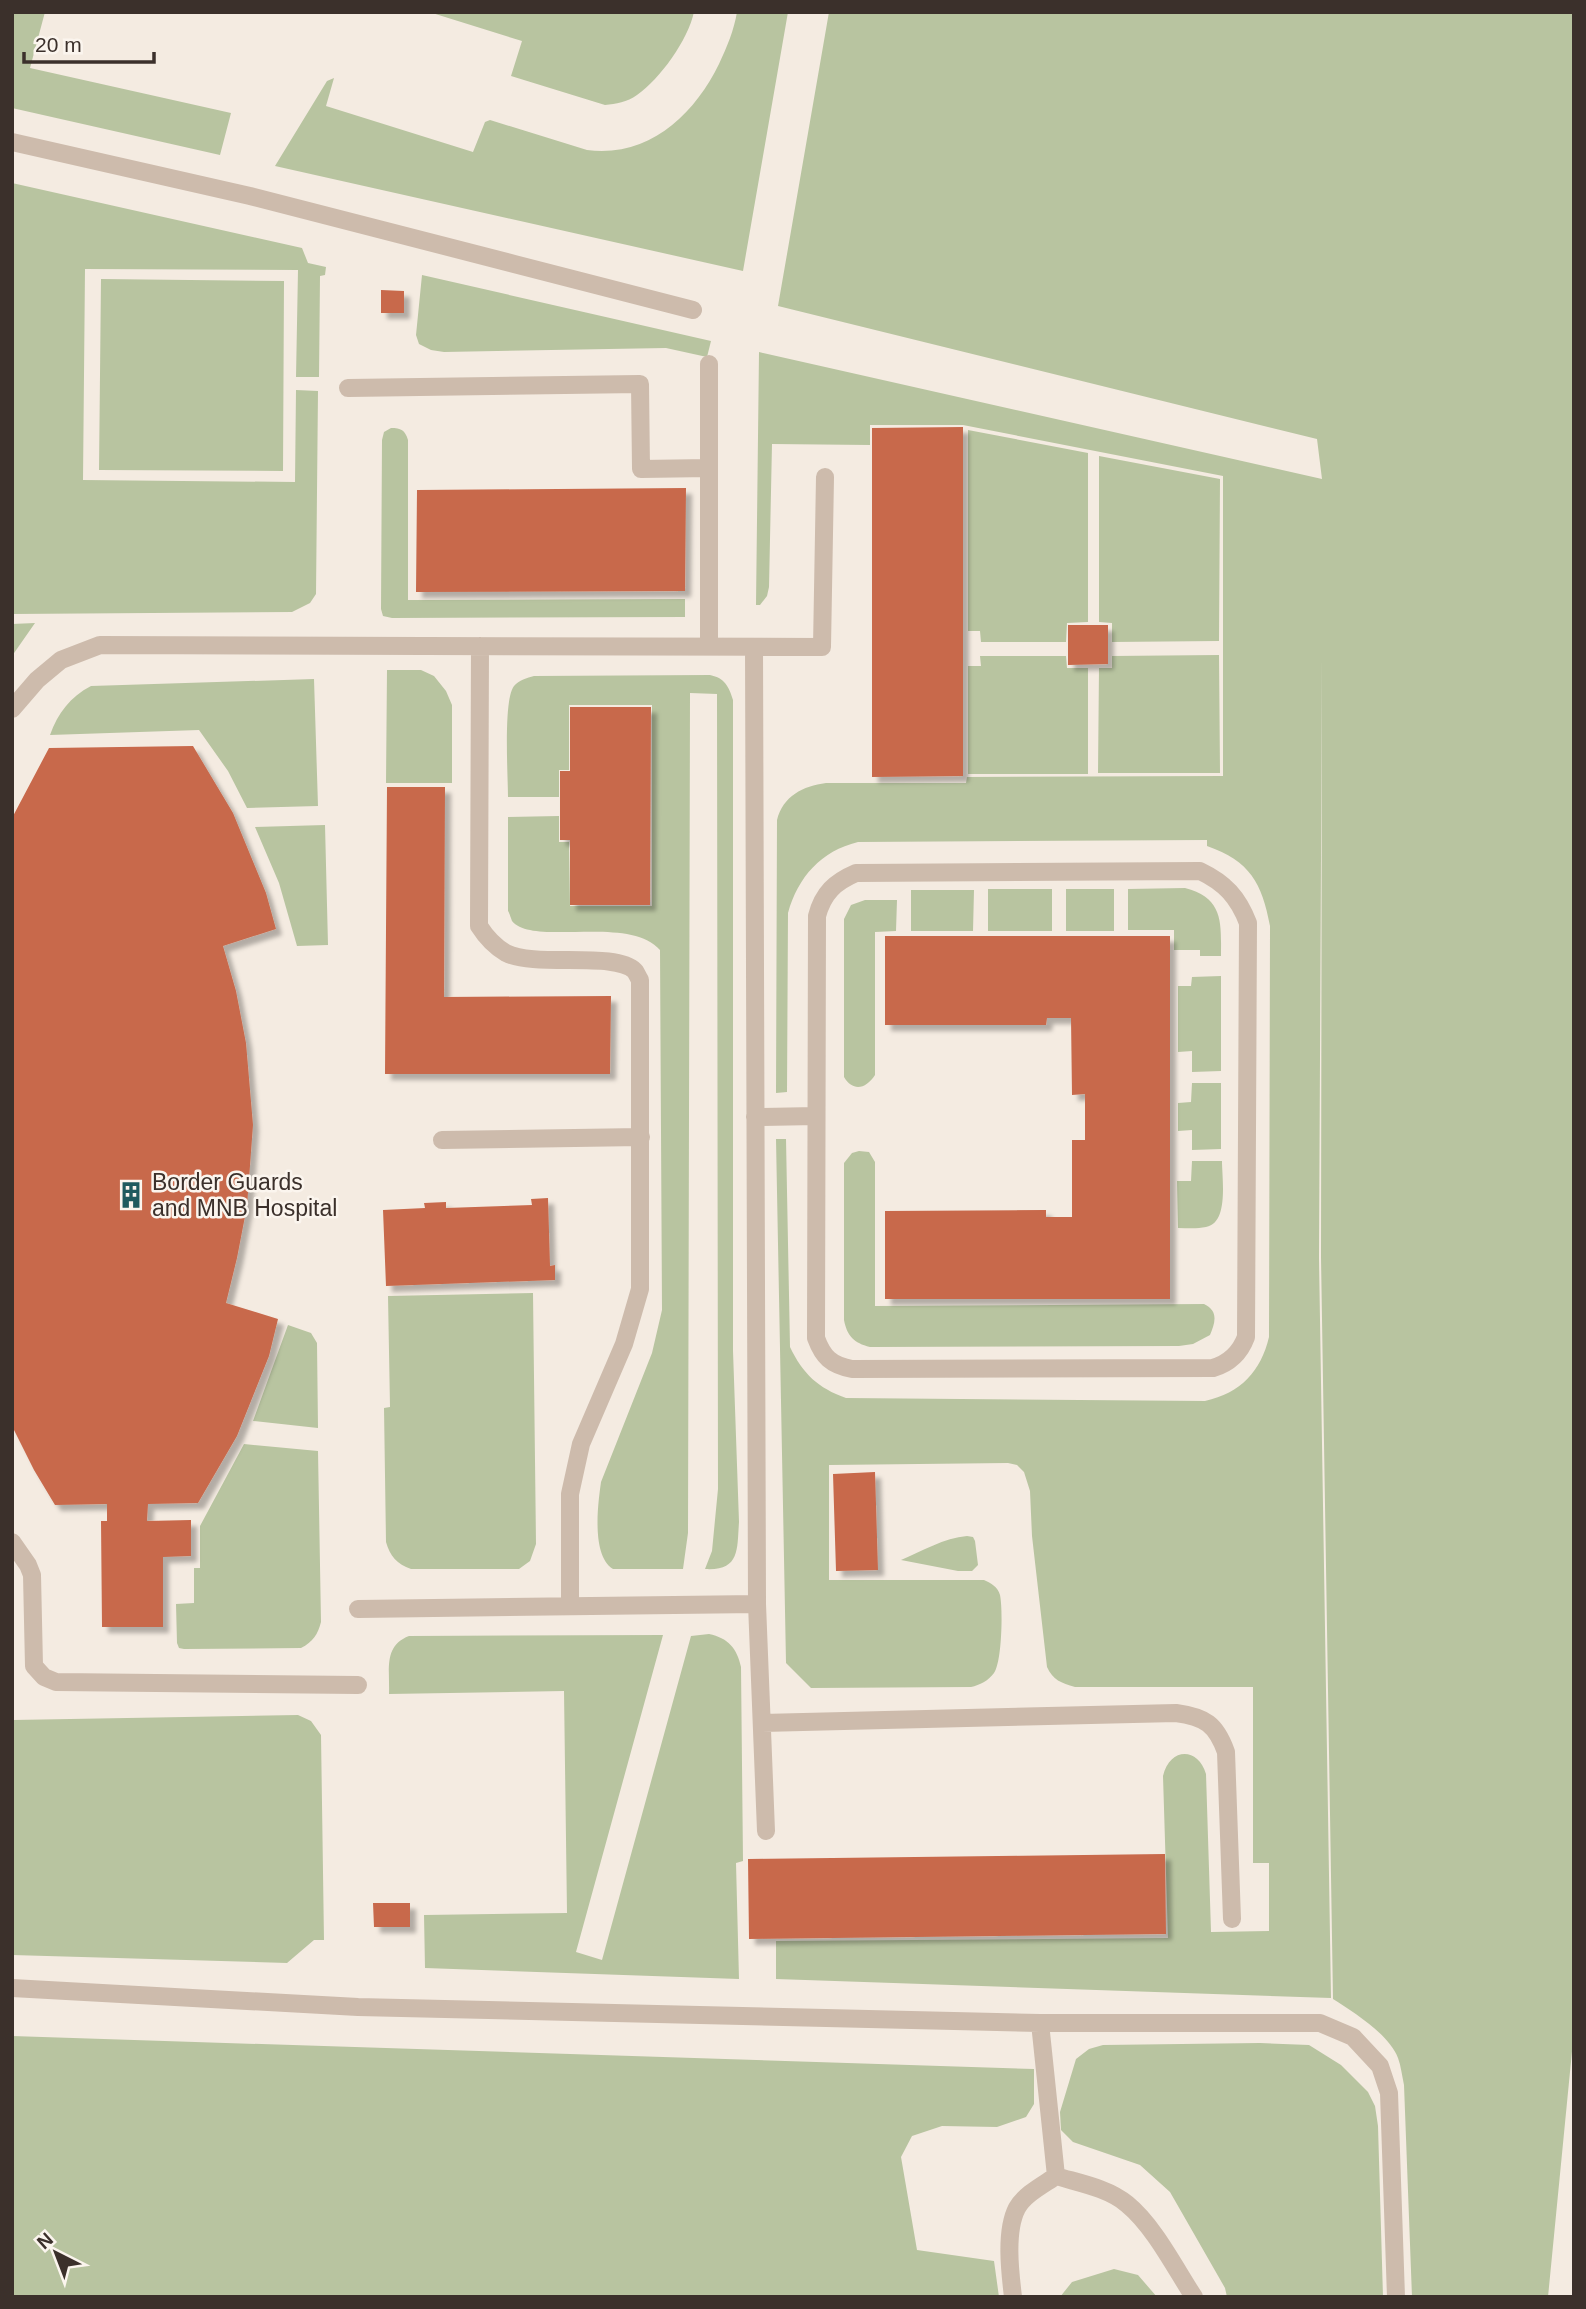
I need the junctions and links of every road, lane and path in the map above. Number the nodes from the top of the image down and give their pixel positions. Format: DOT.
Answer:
graph roads {
  1 [pos="12,142"];
  2 [pos="693,310"];
  3 [pos="709,364"];
  4 [pos="348,388"];
  5 [pos="709,468"];
  6 [pos="825,477"];
  7 [pos="480,646"];
  8 [pos="709,646"];
  9 [pos="754,647"];
  10 [pos="12,709"];
  11 [pos="816,1116"];
  12 [pos="755,1117"];
  13 [pos="640,1137"];
  14 [pos="442,1140"];
  15 [pos="12,1542"];
  16 [pos="757,1604"];
  17 [pos="570,1606"];
  18 [pos="358,1609"];
  19 [pos="358,1685"];
  20 [pos="762,1723"];
  21 [pos="766,1830"];
  22 [pos="1232,1919"];
  23 [pos="12,1988"];
  24 [pos="1040,2023"];
  25 [pos="1056,2176"];
  26 [pos="1013,2297"];
  27 [pos="1195,2297"];
  28 [pos="1396,2297"];
  1 -- 2 [label="street"];
  3 -- 5 [label="street"];
  4 -- 5 [label="street"];
  5 -- 8 [label="street"];
  6 -- 9 [label="street"];
  7 -- 8 [label="street"];
  7 -- 10 [label="street"];
  7 -- 13 [label="street"];
  8 -- 9 [label="street"];
  9 -- 12 [label="street"];
  11 -- 11 [label="street"];
  11 -- 12 [label="street"];
  12 -- 16 [label="street"];
  13 -- 14 [label="street"];
  13 -- 17 [label="street"];
  15 -- 19 [label="street"];
  16 -- 17 [label="street"];
  16 -- 20 [label="street"];
  17 -- 18 [label="street"];
  20 -- 21 [label="street"];
  20 -- 22 [label="street"];
  23 -- 24 [label="street"];
  24 -- 25 [label="street"];
  24 -- 28 [label="street"];
  25 -- 26 [label="street"];
  25 -- 27 [label="street"];
}
